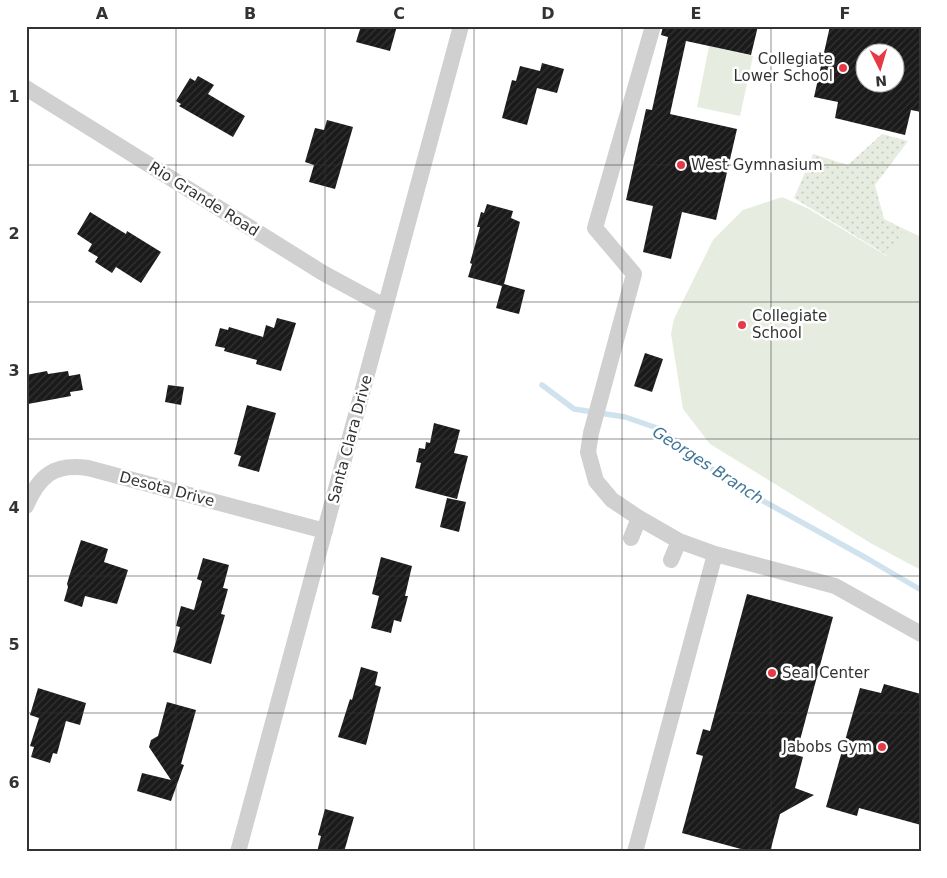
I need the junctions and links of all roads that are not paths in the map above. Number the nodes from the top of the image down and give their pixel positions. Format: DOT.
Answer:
graph roads {
  1 [pos="461,26"];
  2 [pos="653,26"];
  3 [pos="26,88"];
  4 [pos="384,306"];
  5 [pos="26,506"];
  6 [pos="640,518"];
  7 [pos="326,531"];
  8 [pos="631,538"];
  9 [pos="679,541"];
  10 [pos="715,554"];
  11 [pos="672,560"];
  12 [pos="921,634"];
  13 [pos="238,852"];
  14 [pos="635,852"];
  1 -- 4 [label="street, Santa Clara Drive"];
  2 -- 6 [label="street"];
  3 -- 4 [label="street, Rio Grande Road"];
  4 -- 7 [label="street, Santa Clara Drive"];
  5 -- 7 [label="street, Desota Drive"];
  6 -- 8 [label="street"];
  6 -- 9 [label="street"];
  7 -- 13 [label="street, Santa Clara Drive"];
  9 -- 10 [label="street"];
  9 -- 11 [label="street"];
  10 -- 12 [label="street"];
  10 -- 14 [label="street"];
}
